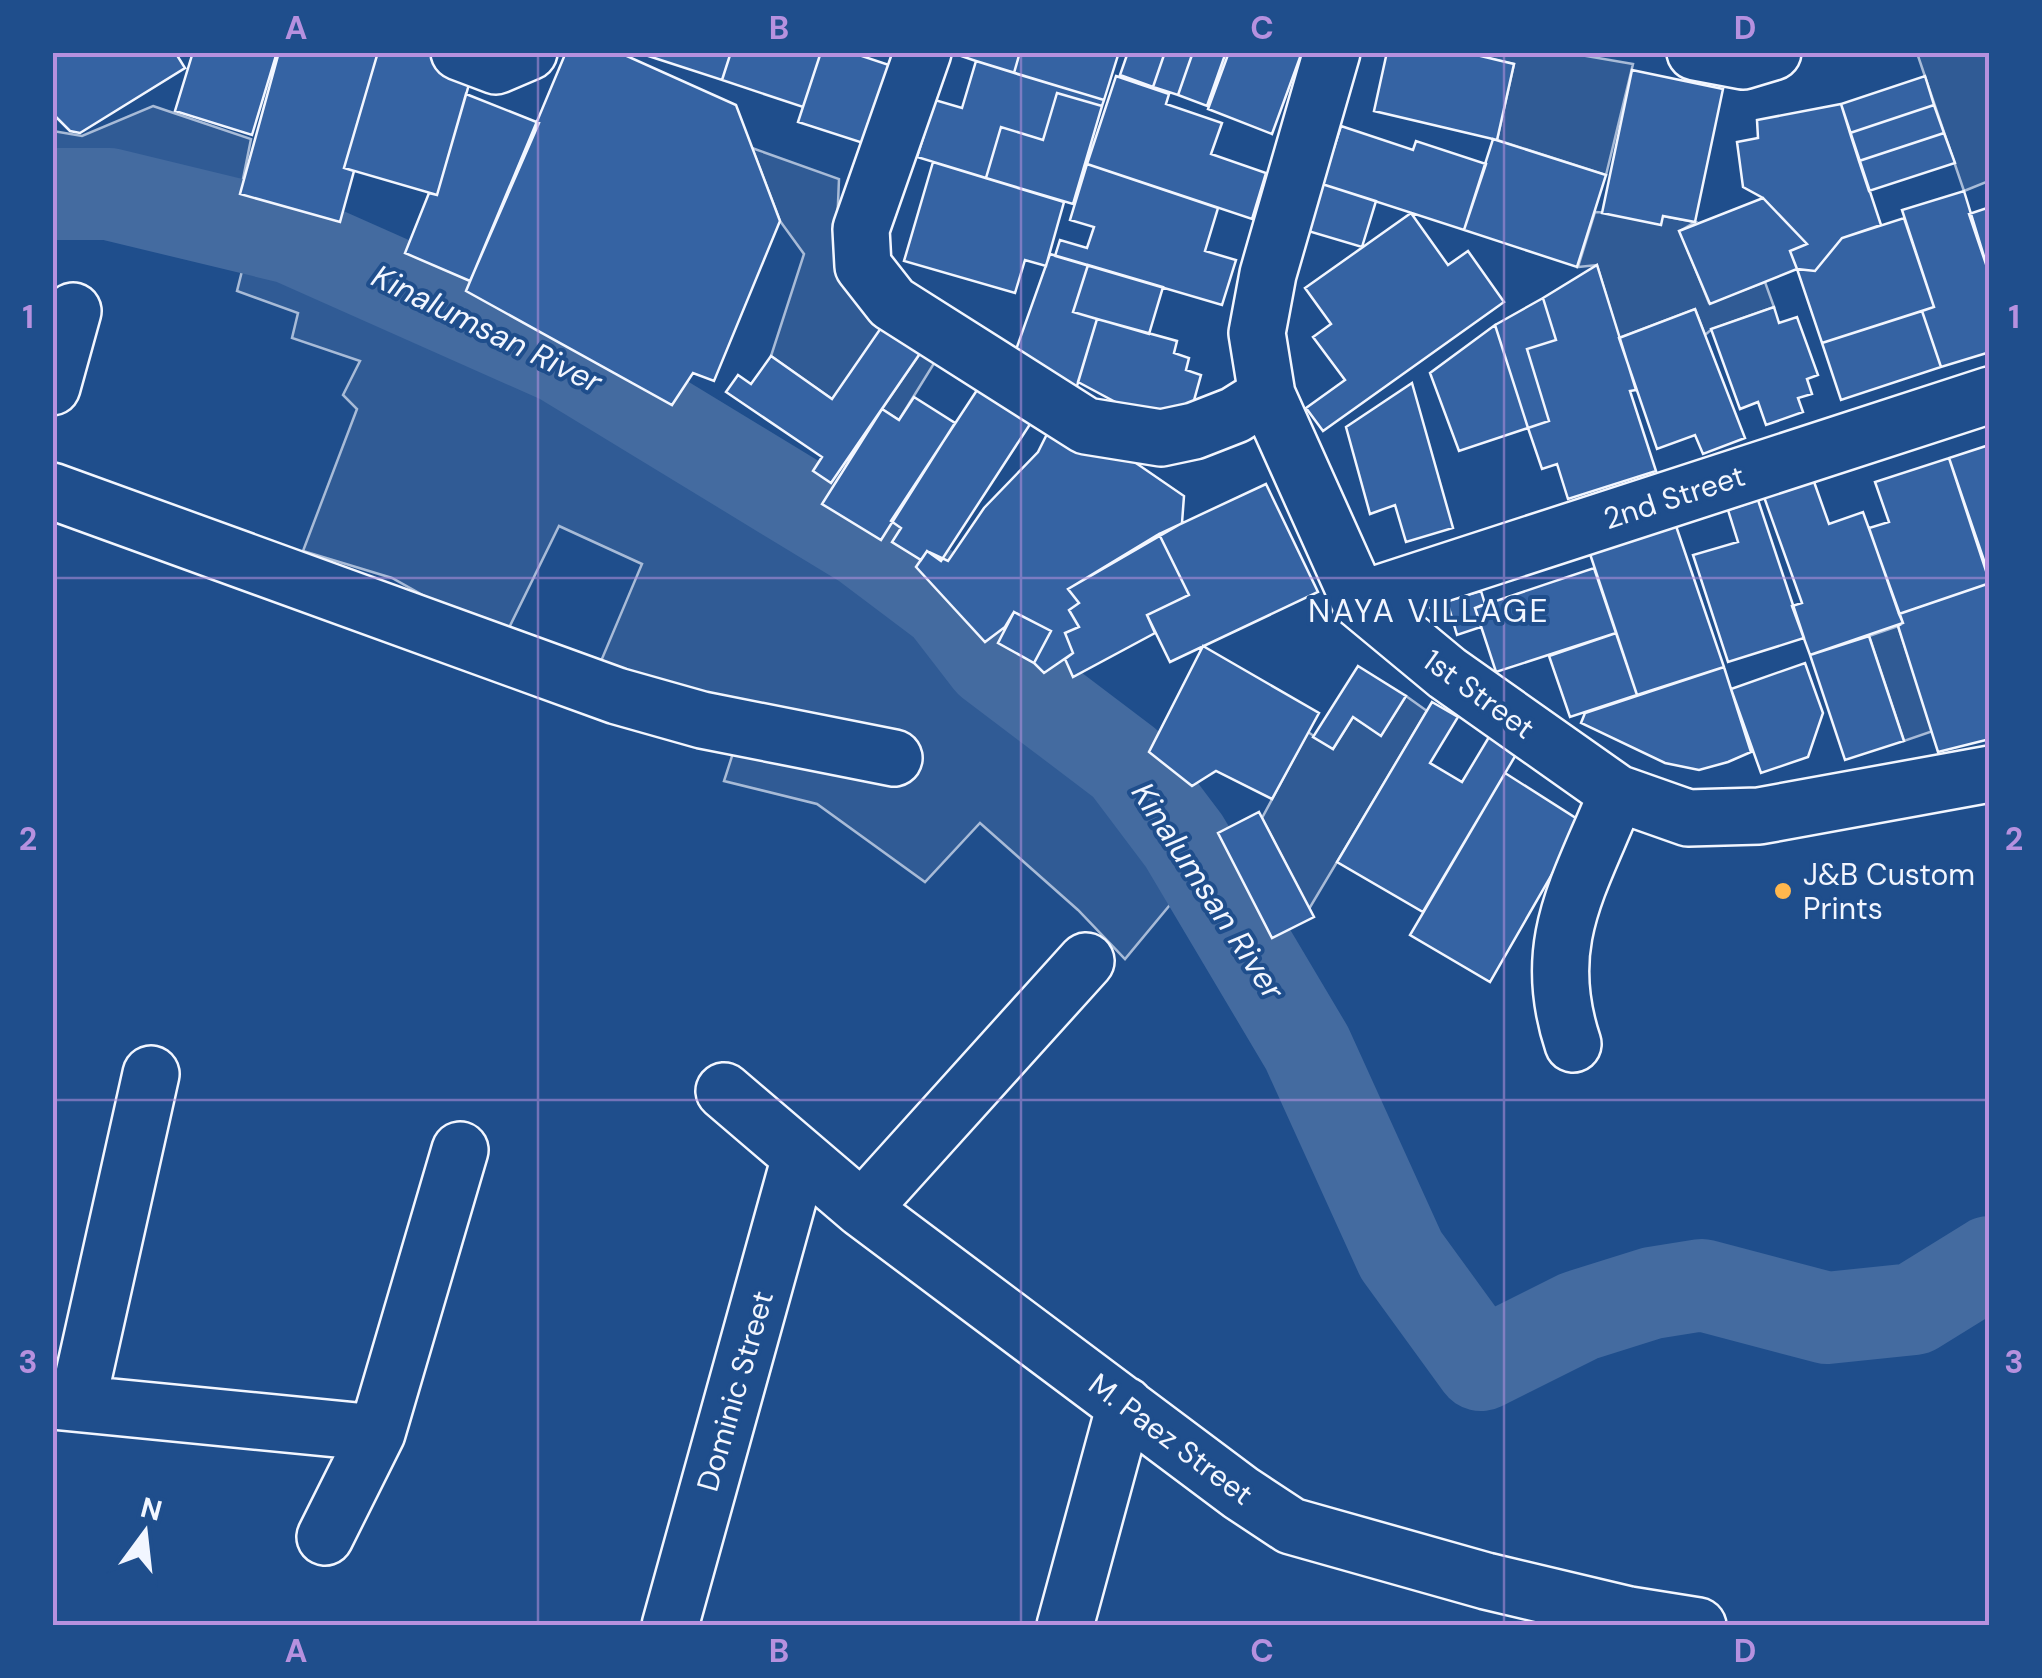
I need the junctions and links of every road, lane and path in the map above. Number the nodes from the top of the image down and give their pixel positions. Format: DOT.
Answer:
graph roads {
  1 [pos="458,52"];
  2 [pos="530,52"];
  3 [pos="923,52"];
  4 [pos="1332,52"];
  5 [pos="1694,52"];
  6 [pos="1773,52"];
  7 [pos="73,311"];
  8 [pos="52,387"];
  9 [pos="1267,395"];
  10 [pos="1990,395"];
  11 [pos="52,491"];
  12 [pos="1360,600"];
  13 [pos="894,758"];
  14 [pos="1990,774"];
  15 [pos="1617,792"];
  16 [pos="1086,961"];
  17 [pos="1573,1044"];
  18 [pos="152,1074"];
  19 [pos="724,1091"];
  20 [pos="460,1150"];
  21 [pos="800,1157"];
  22 [pos="862,1209"];
  23 [pos="65,1401"];
  24 [pos="1124,1404"];
  25 [pos="377,1433"];
  26 [pos="325,1537"];
  27 [pos="1483,1603"];
  28 [pos="670,1626"];
  29 [pos="1065,1626"];
  30 [pos="1698,1626"];
  1 -- 2 [label="street"];
  3 -- 9 [label="street"];
  4 -- 9 [label="street, 1st Street"];
  5 -- 6 [label="street"];
  7 -- 8 [label="street"];
  9 -- 12 [label="street, 1st Street"];
  10 -- 12 [label="street, 2nd Street"];
  11 -- 13 [label="street"];
  12 -- 15 [label="street, 1st Street"];
  14 -- 15 [label="street, 1st Street"];
  15 -- 17 [label="street"];
  16 -- 22 [label="street"];
  18 -- 23 [label="street"];
  19 -- 21 [label="street, M. Paez Street"];
  20 -- 25 [label="street"];
  21 -- 22 [label="street, M. Paez Street"];
  21 -- 28 [label="street, Dominic Street"];
  22 -- 24 [label="street, M. Paez Street"];
  23 -- 25 [label="street"];
  24 -- 27 [label="street, M. Paez Street"];
  24 -- 29 [label="street"];
  25 -- 26 [label="street"];
  27 -- 30 [label="street, M. Paez Street"];
}
